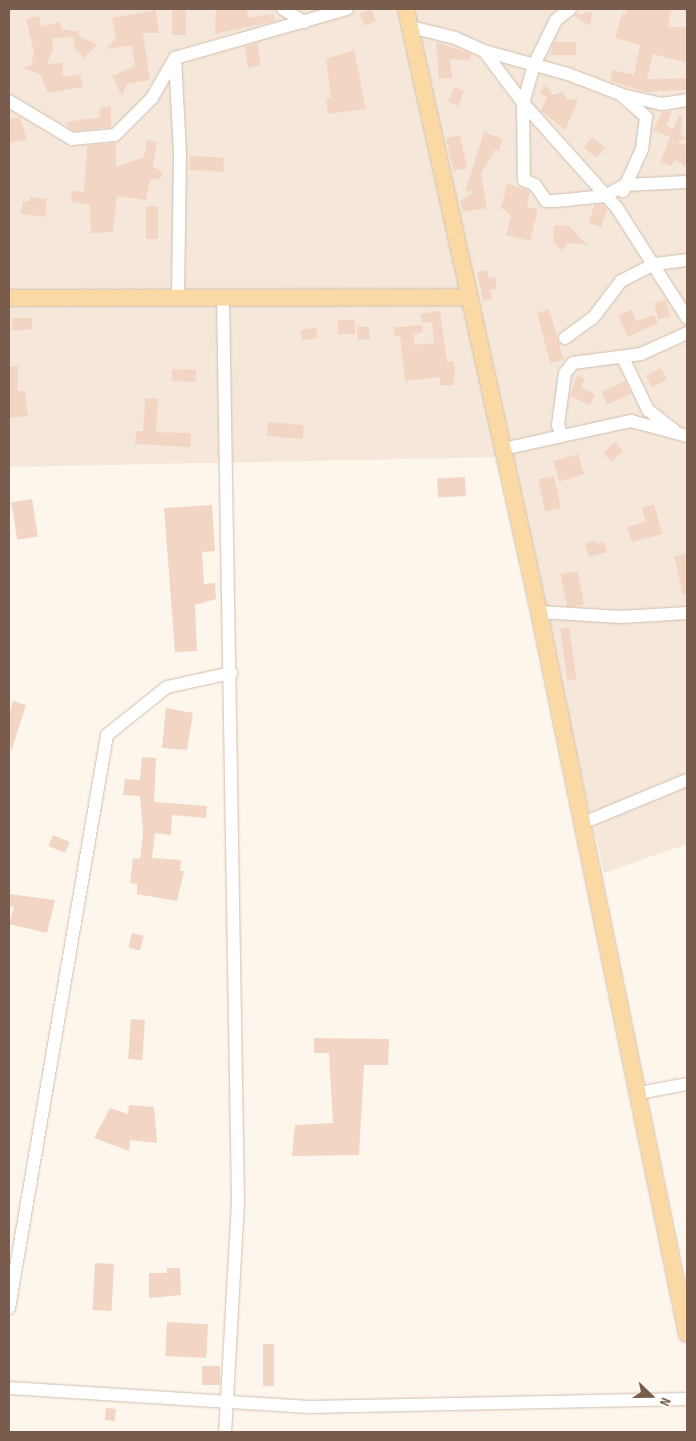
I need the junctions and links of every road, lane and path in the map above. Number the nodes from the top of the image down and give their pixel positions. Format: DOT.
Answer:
graph roads {
  1 [pos="283,9"];
  2 [pos="347,9"];
  3 [pos="406,9"];
  4 [pos="570,9"];
  5 [pos="304,22"];
  6 [pos="411,27"];
  7 [pos="484,51"];
  8 [pos="175,58"];
  9 [pos="534,65"];
  10 [pos="620,94"];
  11 [pos="687,100"];
  12 [pos="9,101"];
  13 [pos="523,104"];
  14 [pos="687,182"];
  15 [pos="625,185"];
  16 [pos="605,196"];
  17 [pos="617,208"];
  18 [pos="687,260"];
  19 [pos="654,264"];
  20 [pos="178,297"];
  21 [pos="223,297"];
  22 [pos="469,297"];
  23 [pos="9,298"];
  24 [pos="687,318"];
  25 [pos="687,333"];
  26 [pos="565,338"];
  27 [pos="623,358"];
  28 [pos="674,430"];
  29 [pos="562,436"];
  30 [pos="687,436"];
  31 [pos="503,450"];
  32 [pos="539,612"];
  33 [pos="687,613"];
  34 [pos="231,673"];
  35 [pos="687,780"];
  36 [pos="583,823"];
  37 [pos="687,1084"];
  38 [pos="639,1093"];
  39 [pos="9,1308"];
  40 [pos="687,1334"];
  41 [pos="9,1388"];
  42 [pos="687,1400"];
  43 [pos="230,1402"];
  44 [pos="225,1432"];
  1 -- 5 [label="street"];
  2 -- 5 [label="street"];
  3 -- 6 [label="main road"];
  4 -- 9 [label="street"];
  5 -- 8 [label="street"];
  6 -- 7 [label="street"];
  6 -- 22 [label="main road"];
  7 -- 9 [label="street"];
  7 -- 13 [label="street"];
  8 -- 12 [label="street"];
  8 -- 20 [label="street"];
  9 -- 10 [label="street"];
  9 -- 13 [label="street"];
  10 -- 11 [label="street"];
  10 -- 15 [label="street"];
  13 -- 16 [label="street"];
  13 -- 16 [label="street"];
  14 -- 15 [label="street"];
  15 -- 16 [label="street"];
  15 -- 17 [label="street"];
  16 -- 17 [label="street"];
  17 -- 19 [label="street"];
  18 -- 19 [label="street"];
  19 -- 24 [label="street"];
  19 -- 26 [label="street"];
  20 -- 21 [label="main road"];
  20 -- 23 [label="main road"];
  21 -- 22 [label="main road"];
  21 -- 34 [label="street"];
  22 -- 31 [label="main road"];
  25 -- 27 [label="street"];
  27 -- 28 [label="street"];
  27 -- 29 [label="street"];
  28 -- 29 [label="street"];
  28 -- 30 [label="street"];
  29 -- 31 [label="street"];
  31 -- 32 [label="main road"];
  32 -- 33 [label="street"];
  32 -- 36 [label="main road"];
  34 -- 39 [label="street"];
  34 -- 43 [label="street"];
  35 -- 36 [label="street"];
  36 -- 38 [label="main road"];
  37 -- 38 [label="street"];
  38 -- 40 [label="main road"];
  41 -- 43 [label="street"];
  42 -- 43 [label="street"];
  43 -- 44 [label="street"];
}
